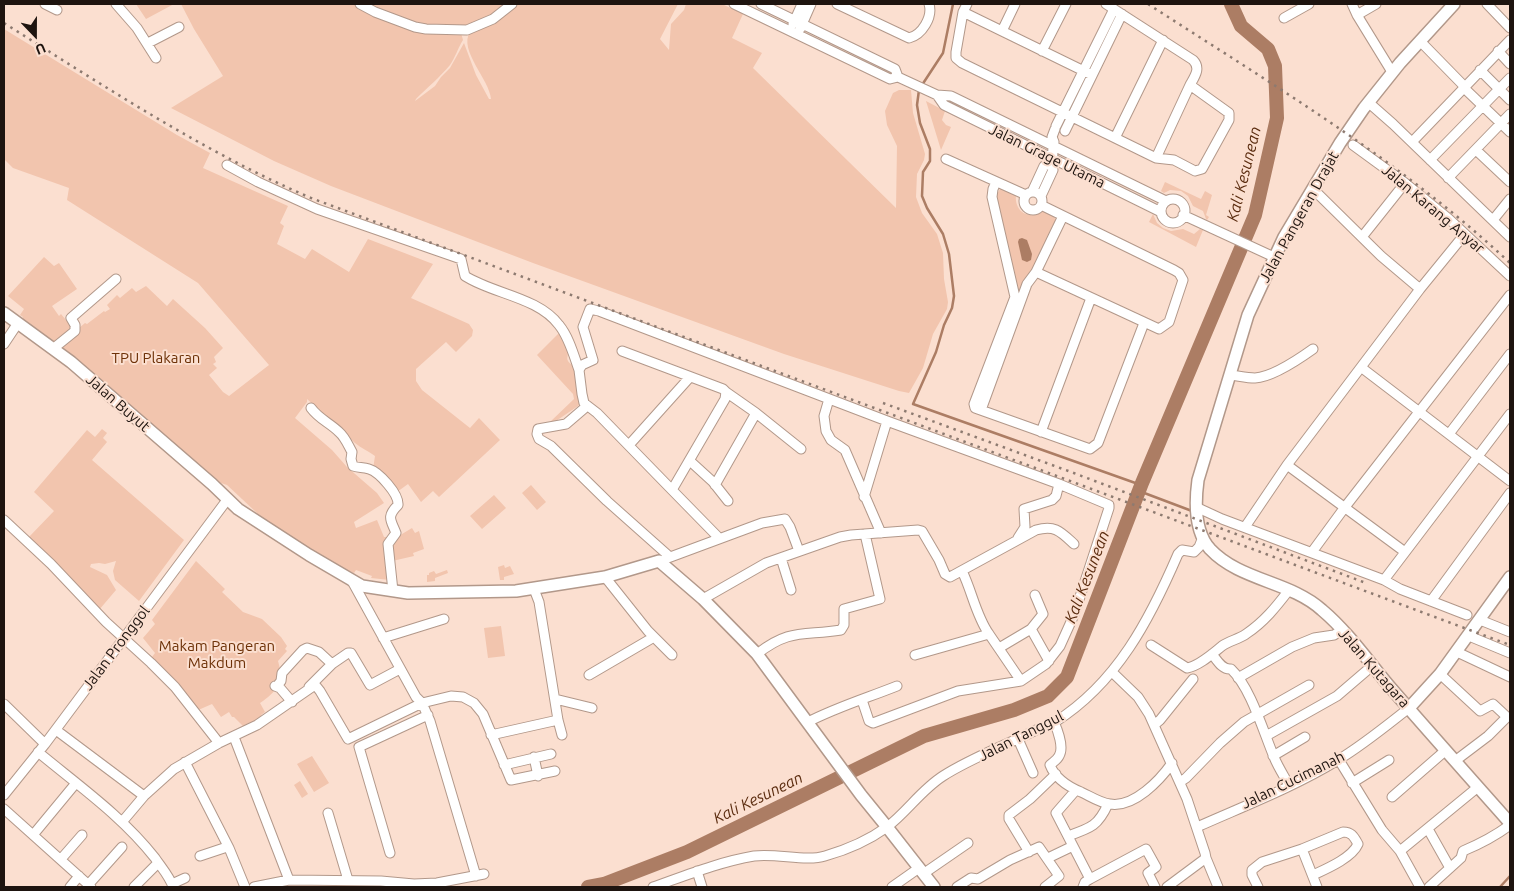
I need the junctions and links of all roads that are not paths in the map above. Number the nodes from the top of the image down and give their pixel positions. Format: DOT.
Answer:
graph roads {
  1 [pos="45,4"];
  2 [pos="116,4"];
  3 [pos="360,4"];
  4 [pos="512,4"];
  5 [pos="734,4"];
  6 [pos="761,4"];
  7 [pos="802,4"];
  8 [pos="811,4"];
  9 [pos="837,4"];
  10 [pos="929,4"];
  11 [pos="1015,4"];
  12 [pos="1066,4"];
  13 [pos="1106,4"];
  14 [pos="1309,4"];
  15 [pos="1352,4"];
  16 [pos="1376,4"];
  17 [pos="1454,4"];
  18 [pos="1487,4"];
  19 [pos="965,8"];
  20 [pos="57,10"];
  21 [pos="1118,12"];
  22 [pos="1357,15"];
  23 [pos="1284,18"];
  24 [pos="798,22"];
  25 [pos="179,27"];
  26 [pos="1510,28"];
  27 [pos="1002,31"];
  28 [pos="794,33"];
  29 [pos="1162,40"];
  30 [pos="1510,40"];
  31 [pos="1420,41"];
  32 [pos="148,43"];
  33 [pos="1042,50"];
  34 [pos="1498,52"];
  35 [pos="156,58"];
  36 [pos="1510,64"];
  37 [pos="1480,70"];
  38 [pos="1392,72"];
  39 [pos="1088,73"];
  40 [pos="898,77"];
  41 [pos="1510,78"];
  42 [pos="1190,85"];
  43 [pos="1464,87"];
  44 [pos="1499,88"];
  45 [pos="937,96"];
  46 [pos="1510,100"];
  47 [pos="1366,105"];
  48 [pos="1482,106"];
  49 [pos="1510,114"];
  50 [pos="1067,115"];
  51 [pos="1500,123"];
  52 [pos="1510,132"];
  53 [pos="1115,138"];
  54 [pos="1412,142"];
  55 [pos="1054,144"];
  56 [pos="1353,145"];
  57 [pos="1476,150"];
  58 [pos="1156,158"];
  59 [pos="946,159"];
  60 [pos="1430,160"];
  61 [pos="1052,161"];
  62 [pos="227,165"];
  63 [pos="1448,178"];
  64 [pos="1510,181"];
  65 [pos="996,182"];
  66 [pos="1405,183"];
  67 [pos="1312,189"];
  68 [pos="1033,194"];
  69 [pos="1510,199"];
  70 [pos="1166,201"];
  71 [pos="1041,205"];
  72 [pos="1161,212"];
  73 [pos="1183,215"];
  74 [pos="1062,216"];
  75 [pos="1493,220"];
  76 [pos="1464,234"];
  77 [pos="1362,236"];
  78 [pos="1510,236"];
  79 [pos="1274,257"];
  80 [pos="1036,272"];
  81 [pos="1510,276"];
  82 [pos="116,279"];
  83 [pos="1420,289"];
  84 [pos="1510,295"];
  85 [pos="1092,298"];
  86 [pos="1018,299"];
  87 [pos="4,313"];
  88 [pos="18,322"];
  89 [pos="1144,323"];
  90 [pos="4,344"];
  91 [pos="54,348"];
  92 [pos="1313,349"];
  93 [pos="622,351"];
  94 [pos="1510,354"];
  95 [pos="1362,368"];
  96 [pos="579,370"];
  97 [pos="1231,375"];
  98 [pos="690,377"];
  99 [pos="726,392"];
  100 [pos="829,398"];
  101 [pos="587,406"];
  102 [pos="311,408"];
  103 [pos="1419,412"];
  104 [pos="756,413"];
  105 [pos="1510,414"];
  106 [pos="887,421"];
  107 [pos="1041,432"];
  108 [pos="1449,434"];
  109 [pos="629,445"];
  110 [pos="801,449"];
  111 [pos="1479,455"];
  112 [pos="690,461"];
  113 [pos="1286,465"];
  114 [pos="1510,481"];
  115 [pos="1059,484"];
  116 [pos="715,485"];
  117 [pos="672,490"];
  118 [pos="1510,494"];
  119 [pos="864,497"];
  120 [pos="227,500"];
  121 [pos="728,501"];
  122 [pos="1345,507"];
  123 [pos="1196,511"];
  124 [pos="4,520"];
  125 [pos="1245,526"];
  126 [pos="881,533"];
  127 [pos="865,534"];
  128 [pos="719,538"];
  129 [pos="1018,538"];
  130 [pos="1203,538"];
  131 [pos="1074,544"];
  132 [pos="1210,548"];
  133 [pos="799,551"];
  134 [pos="1312,552"];
  135 [pos="1405,552"];
  136 [pos="781,558"];
  137 [pos="664,559"];
  138 [pos="962,571"];
  139 [pos="606,577"];
  140 [pos="1510,577"];
  141 [pos="1384,580"];
  142 [pos="352,581"];
  143 [pos="534,589"];
  144 [pos="791,590"];
  145 [pos="1289,590"];
  146 [pos="393,591"];
  147 [pos="1035,595"];
  148 [pos="703,598"];
  149 [pos="1431,601"];
  150 [pos="1467,616"];
  151 [pos="444,619"];
  152 [pos="1480,620"];
  153 [pos="1031,629"];
  154 [pos="1342,630"];
  155 [pos="1510,632"];
  156 [pos="989,634"];
  157 [pos="1469,636"];
  158 [pos="654,637"];
  159 [pos="124,638"];
  160 [pos="383,638"];
  161 [pos="1151,645"];
  162 [pos="999,648"];
  163 [pos="1457,652"];
  164 [pos="1510,653"];
  165 [pos="756,654"];
  166 [pos="1212,654"];
  167 [pos="672,655"];
  168 [pos="915,655"];
  169 [pos="1048,661"];
  170 [pos="332,664"];
  171 [pos="1372,666"];
  172 [pos="400,669"];
  173 [pos="1112,672"];
  174 [pos="1440,674"];
  175 [pos="589,675"];
  176 [pos="1510,677"];
  177 [pos="1238,678"];
  178 [pos="1192,679"];
  179 [pos="1021,681"];
  180 [pos="1309,685"];
  181 [pos="897,686"];
  182 [pos="306,690"];
  183 [pos="554,699"];
  184 [pos="862,700"];
  185 [pos="292,702"];
  186 [pos="422,703"];
  187 [pos="4,704"];
  188 [pos="592,708"];
  189 [pos="1409,708"];
  190 [pos="1256,713"];
  191 [pos="428,715"];
  192 [pos="1507,719"];
  193 [pos="558,720"];
  194 [pos="808,722"];
  195 [pos="1054,722"];
  196 [pos="1154,725"];
  197 [pos="56,730"];
  198 [pos="491,735"];
  199 [pos="562,735"];
  200 [pos="1266,736"];
  201 [pos="234,737"];
  202 [pos="1305,737"];
  203 [pos="1018,739"];
  204 [pos="219,743"];
  205 [pos="45,744"];
  206 [pos="1446,750"];
  207 [pos="38,752"];
  208 [pos="550,754"];
  209 [pos="1273,756"];
  210 [pos="534,757"];
  211 [pos="1338,760"];
  212 [pos="1388,760"];
  213 [pos="1456,761"];
  214 [pos="186,762"];
  215 [pos="1172,763"];
  216 [pos="504,765"];
  217 [pos="555,772"];
  218 [pos="1033,773"];
  219 [pos="1056,774"];
  220 [pos="538,776"];
  221 [pos="1180,782"];
  222 [pos="76,783"];
  223 [pos="1352,783"];
  224 [pos="1289,785"];
  225 [pos="1478,787"];
  226 [pos="1076,790"];
  227 [pos="5,791"];
  228 [pos="144,796"];
  229 [pos="1392,797"];
  230 [pos="1108,804"];
  231 [pos="4,809"];
  232 [pos="328,813"];
  233 [pos="122,822"];
  234 [pos="1510,824"];
  235 [pos="887,827"];
  236 [pos="1197,827"];
  237 [pos="1428,829"];
  238 [pos="33,835"];
  239 [pos="82,835"];
  240 [pos="1068,836"];
  241 [pos="968,843"];
  242 [pos="1073,846"];
  243 [pos="122,847"];
  244 [pos="228,847"];
  245 [pos="1302,849"];
  246 [pos="1400,851"];
  247 [pos="1029,852"];
  248 [pos="390,853"];
  249 [pos="200,856"];
  250 [pos="1048,858"];
  251 [pos="1206,858"];
  252 [pos="61,859"];
  253 [pos="158,863"];
  254 [pos="1450,868"];
  255 [pos="921,871"];
  256 [pos="697,872"];
  257 [pos="1313,875"];
  258 [pos="79,876"];
  259 [pos="185,878"];
  260 [pos="1090,879"];
  261 [pos="289,880"];
  262 [pos="348,880"];
  263 [pos="89,886"];
  264 [pos="173,886"];
  265 [pos="70,887"];
  266 [pos="134,887"];
  267 [pos="245,887"];
  268 [pos="254,887"];
  269 [pos="653,887"];
  270 [pos="702,887"];
  271 [pos="892,887"];
  272 [pos="934,887"];
  273 [pos="957,887"];
  274 [pos="1045,887"];
  275 [pos="1083,887"];
  276 [pos="1155,887"];
  277 [pos="1167,887"];
  278 [pos="1218,887"];
  279 [pos="1258,887"];
  280 [pos="1317,887"];
  281 [pos="1420,887"];
  282 [pos="1429,887"];
  1 -- 20 [label="street"];
  2 -- 32 [label="street"];
  3 -- 4 [label="street"];
  5 -- 28 [label="street, Jalan Grage Utama"];
  6 -- 24 [label="street, Jalan Grage Utama"];
  7 -- 24 [label="street"];
  8 -- 24 [label="street"];
  9 -- 10 [label="street"];
  11 -- 27 [label="street"];
  12 -- 33 [label="street"];
  13 -- 21 [label="street"];
  14 -- 23 [label="street"];
  15 -- 22 [label="street"];
  16 -- 22 [label="street"];
  17 -- 31 [label="street, Jalan Pangeran Drajat"];
  18 -- 26 [label="street"];
  19 -- 27 [label="street"];
  19 -- 50 [label="street"];
  21 -- 29 [label="street"];
  21 -- 39 [label="street"];
  22 -- 38 [label="street"];
  24 -- 28 [label="street"];
  24 -- 40 [label="street, Jalan Grage Utama"];
  25 -- 32 [label="street"];
  27 -- 33 [label="street"];
  28 -- 40 [label="street, Jalan Grage Utama"];
  29 -- 42 [label="street"];
  29 -- 53 [label="street"];
  30 -- 34 [label="street"];
  31 -- 38 [label="street, Jalan Pangeran Drajat"];
  31 -- 43 [label="street"];
  32 -- 35 [label="street"];
  33 -- 39 [label="street"];
  34 -- 36 [label="street"];
  34 -- 37 [label="street"];
  37 -- 43 [label="street"];
  37 -- 44 [label="street"];
  38 -- 47 [label="street, Jalan Pangeran Drajat"];
  39 -- 50 [label="street"];
  40 -- 45 [label="street, Jalan Grage Utama"];
  41 -- 44 [label="street"];
  42 -- 58 [label="street"];
  42 -- 58 [label="street"];
  43 -- 48 [label="street"];
  43 -- 54 [label="street"];
  44 -- 46 [label="street"];
  44 -- 48 [label="street"];
  45 -- 55 [label="street, Jalan Grage Utama"];
  45 -- 61 [label="street, Jalan Grage Utama"];
  47 -- 54 [label="street"];
  47 -- 67 [label="street, Jalan Pangeran Drajat"];
  48 -- 51 [label="street"];
  48 -- 60 [label="street"];
  49 -- 51 [label="street"];
  50 -- 53 [label="street"];
  50 -- 55 [label="street"];
  51 -- 52 [label="street"];
  51 -- 57 [label="street"];
  53 -- 58 [label="street"];
  54 -- 60 [label="street"];
  55 -- 61 [label="street"];
  55 -- 70 [label="street, Jalan Grage Utama"];
  56 -- 66 [label="street, Jalan Karang Anyar"];
  57 -- 63 [label="street"];
  57 -- 64 [label="street"];
  59 -- 65 [label="street"];
  60 -- 63 [label="street"];
  61 -- 68 [label="street"];
  61 -- 72 [label="street, Jalan Grage Utama"];
  62 -- 96 [label="street"];
  63 -- 75 [label="street"];
  65 -- 68 [label="street"];
  65 -- 86 [label="street"];
  66 -- 76 [label="street, Jalan Karang Anyar"];
  66 -- 77 [label="street"];
  67 -- 77 [label="street"];
  67 -- 79 [label="street, Jalan Pangeran Drajat"];
  68 -- 71 [label="street"];
  68 -- 71 [label="street"];
  69 -- 75 [label="street"];
  70 -- 72 [label="street"];
  70 -- 73 [label="street"];
  71 -- 74 [label="street"];
  72 -- 73 [label="street"];
  73 -- 79 [label="street"];
  74 -- 80 [label="street"];
  74 -- 89 [label="street"];
  75 -- 78 [label="street"];
  76 -- 81 [label="street, Jalan Karang Anyar"];
  76 -- 83 [label="street"];
  77 -- 83 [label="street"];
  79 -- 97 [label="street, Jalan Pangeran Drajat"];
  80 -- 85 [label="street"];
  80 -- 86 [label="street"];
  82 -- 91 [label="street"];
  83 -- 95 [label="street"];
  84 -- 103 [label="street"];
  85 -- 89 [label="street"];
  85 -- 107 [label="street"];
  86 -- 107 [label="street"];
  87 -- 88 [label="street, Jalan Buyut"];
  88 -- 90 [label="street"];
  88 -- 91 [label="street, Jalan Buyut"];
  89 -- 107 [label="street"];
  91 -- 120 [label="street, Jalan Buyut"];
  92 -- 97 [label="street"];
  93 -- 98 [label="street"];
  94 -- 108 [label="street"];
  95 -- 103 [label="street"];
  95 -- 113 [label="street"];
  96 -- 100 [label="street"];
  96 -- 101 [label="street"];
  97 -- 123 [label="street, Jalan Pangeran Drajat"];
  98 -- 99 [label="street"];
  98 -- 109 [label="street"];
  99 -- 104 [label="street"];
  99 -- 112 [label="street"];
  100 -- 106 [label="street"];
  100 -- 119 [label="street"];
  101 -- 109 [label="street"];
  101 -- 137 [label="street"];
  102 -- 146 [label="street"];
  103 -- 108 [label="street"];
  103 -- 122 [label="street"];
  104 -- 110 [label="street"];
  104 -- 116 [label="street"];
  105 -- 111 [label="street"];
  106 -- 115 [label="street"];
  106 -- 119 [label="street"];
  108 -- 111 [label="street"];
  109 -- 117 [label="street"];
  111 -- 114 [label="street"];
  111 -- 135 [label="street"];
  112 -- 116 [label="street"];
  112 -- 117 [label="street"];
  113 -- 122 [label="street"];
  113 -- 125 [label="street"];
  115 -- 129 [label="street"];
  115 -- 169 [label="street"];
  116 -- 121 [label="street"];
  117 -- 128 [label="street"];
  118 -- 149 [label="street"];
  119 -- 126 [label="street"];
  120 -- 142 [label="street, Jalan Buyut"];
  120 -- 159 [label="street, Jalan Pronggol"];
  122 -- 134 [label="street"];
  122 -- 135 [label="street"];
  123 -- 125 [label="street"];
  123 -- 130 [label="street, Jalan Pangeran Drajat"];
  124 -- 159 [label="street"];
  125 -- 134 [label="street"];
  126 -- 127 [label="street"];
  126 -- 138 [label="street"];
  127 -- 133 [label="street"];
  127 -- 165 [label="street"];
  128 -- 133 [label="street"];
  128 -- 137 [label="street"];
  129 -- 131 [label="street"];
  129 -- 138 [label="street"];
  130 -- 132 [label="street, Jalan Pangeran Drajat"];
  130 -- 173 [label="street, Jalan Tanggul"];
  132 -- 145 [label="street, Jalan Kutagara"];
  133 -- 136 [label="street"];
  134 -- 141 [label="street"];
  135 -- 141 [label="street"];
  136 -- 144 [label="street"];
  136 -- 148 [label="street"];
  137 -- 139 [label="street, Jalan Buyut"];
  137 -- 148 [label="street"];
  138 -- 156 [label="street"];
  139 -- 143 [label="street, Jalan Buyut"];
  139 -- 158 [label="street"];
  140 -- 152 [label="street"];
  141 -- 149 [label="street"];
  142 -- 146 [label="street, Jalan Buyut"];
  142 -- 160 [label="street"];
  143 -- 146 [label="street, Jalan Buyut"];
  143 -- 183 [label="street"];
  145 -- 154 [label="street, Jalan Kutagara"];
  145 -- 166 [label="street"];
  147 -- 153 [label="street"];
  148 -- 165 [label="street"];
  149 -- 150 [label="street"];
  151 -- 160 [label="street"];
  152 -- 155 [label="street"];
  152 -- 157 [label="street"];
  153 -- 162 [label="street"];
  153 -- 169 [label="street"];
  154 -- 171 [label="street, Jalan Kutagara"];
  154 -- 177 [label="street"];
  156 -- 162 [label="street"];
  156 -- 168 [label="street"];
  157 -- 163 [label="street"];
  157 -- 164 [label="street"];
  158 -- 167 [label="street"];
  158 -- 175 [label="street"];
  159 -- 197 [label="street, Jalan Pronggol"];
  159 -- 204 [label="street"];
  160 -- 172 [label="street"];
  161 -- 166 [label="street"];
  162 -- 179 [label="street"];
  163 -- 174 [label="street"];
  163 -- 176 [label="street"];
  165 -- 194 [label="street"];
  166 -- 177 [label="street"];
  169 -- 179 [label="street"];
  170 -- 172 [label="street"];
  170 -- 182 [label="street"];
  170 -- 185 [label="street"];
  171 -- 189 [label="street, Jalan Kutagara"];
  171 -- 200 [label="street"];
  172 -- 186 [label="street"];
  173 -- 195 [label="street, Jalan Tanggul"];
  173 -- 196 [label="street"];
  174 -- 189 [label="street"];
  174 -- 192 [label="street"];
  177 -- 190 [label="street"];
  178 -- 196 [label="street"];
  179 -- 184 [label="street"];
  180 -- 190 [label="street"];
  181 -- 184 [label="street"];
  182 -- 185 [label="street"];
  182 -- 186 [label="street"];
  183 -- 188 [label="street"];
  183 -- 193 [label="street"];
  184 -- 194 [label="street"];
  185 -- 201 [label="street"];
  186 -- 191 [label="street"];
  186 -- 198 [label="street"];
  187 -- 205 [label="street"];
  189 -- 206 [label="street, Jalan Kutagara"];
  189 -- 211 [label="street, Jalan Cucimanah"];
  190 -- 200 [label="street"];
  190 -- 221 [label="street"];
  191 -- 248 [label="street"];
  191 -- 262 [label="street"];
  192 -- 213 [label="street"];
  193 -- 198 [label="street"];
  193 -- 199 [label="street"];
  194 -- 235 [label="street"];
  195 -- 203 [label="street, Jalan Tanggul"];
  195 -- 219 [label="street"];
  196 -- 215 [label="street"];
  197 -- 205 [label="street, Jalan Pronggol"];
  197 -- 228 [label="street"];
  198 -- 216 [label="street"];
  200 -- 209 [label="street"];
  201 -- 204 [label="street"];
  201 -- 261 [label="street"];
  202 -- 209 [label="street"];
  203 -- 218 [label="street"];
  203 -- 235 [label="street, Jalan Tanggul"];
  204 -- 214 [label="street"];
  205 -- 207 [label="street, Jalan Pronggol"];
  206 -- 213 [label="street, Jalan Kutagara"];
  206 -- 229 [label="street"];
  207 -- 222 [label="street"];
  207 -- 227 [label="street, Jalan Pronggol"];
  208 -- 210 [label="street"];
  209 -- 224 [label="street"];
  210 -- 216 [label="street"];
  210 -- 220 [label="street"];
  211 -- 223 [label="street"];
  211 -- 224 [label="street, Jalan Cucimanah"];
  212 -- 223 [label="street"];
  213 -- 225 [label="street, Jalan Kutagara"];
  214 -- 228 [label="street"];
  214 -- 244 [label="street"];
  215 -- 221 [label="street"];
  215 -- 230 [label="street"];
  216 -- 220 [label="street"];
  217 -- 220 [label="street"];
  219 -- 226 [label="street"];
  219 -- 247 [label="street"];
  221 -- 236 [label="street"];
  222 -- 233 [label="street"];
  222 -- 238 [label="street"];
  223 -- 246 [label="street"];
  224 -- 236 [label="street, Jalan Cucimanah"];
  225 -- 234 [label="street, Jalan Kutagara"];
  225 -- 237 [label="street"];
  226 -- 230 [label="street"];
  226 -- 240 [label="street"];
  228 -- 233 [label="street"];
  230 -- 240 [label="street"];
  231 -- 238 [label="street"];
  232 -- 262 [label="street"];
  233 -- 253 [label="street"];
  234 -- 254 [label="street"];
  235 -- 255 [label="street"];
  235 -- 256 [label="street, Jalan Tanggul"];
  236 -- 251 [label="street"];
  237 -- 246 [label="street"];
  237 -- 254 [label="street"];
  238 -- 252 [label="street"];
  239 -- 252 [label="street"];
  240 -- 242 [label="street"];
  241 -- 255 [label="street"];
  242 -- 250 [label="street"];
  242 -- 260 [label="street"];
  243 -- 263 [label="street"];
  244 -- 249 [label="street"];
  244 -- 267 [label="street"];
  245 -- 257 [label="street"];
  245 -- 257 [label="street"];
  245 -- 279 [label="street"];
  246 -- 281 [label="street"];
  247 -- 250 [label="street"];
  247 -- 273 [label="street"];
  250 -- 274 [label="street"];
  251 -- 277 [label="street"];
  251 -- 278 [label="street"];
  252 -- 258 [label="street"];
  253 -- 264 [label="street"];
  253 -- 266 [label="street"];
  254 -- 282 [label="street"];
  255 -- 271 [label="street"];
  255 -- 272 [label="street"];
  256 -- 269 [label="street, Jalan Tanggul"];
  256 -- 270 [label="street"];
  257 -- 280 [label="street"];
  258 -- 263 [label="street"];
  258 -- 265 [label="street"];
  259 -- 264 [label="street"];
  260 -- 275 [label="street"];
  260 -- 276 [label="street"];
  261 -- 262 [label="street"];
  261 -- 268 [label="street"];
}
